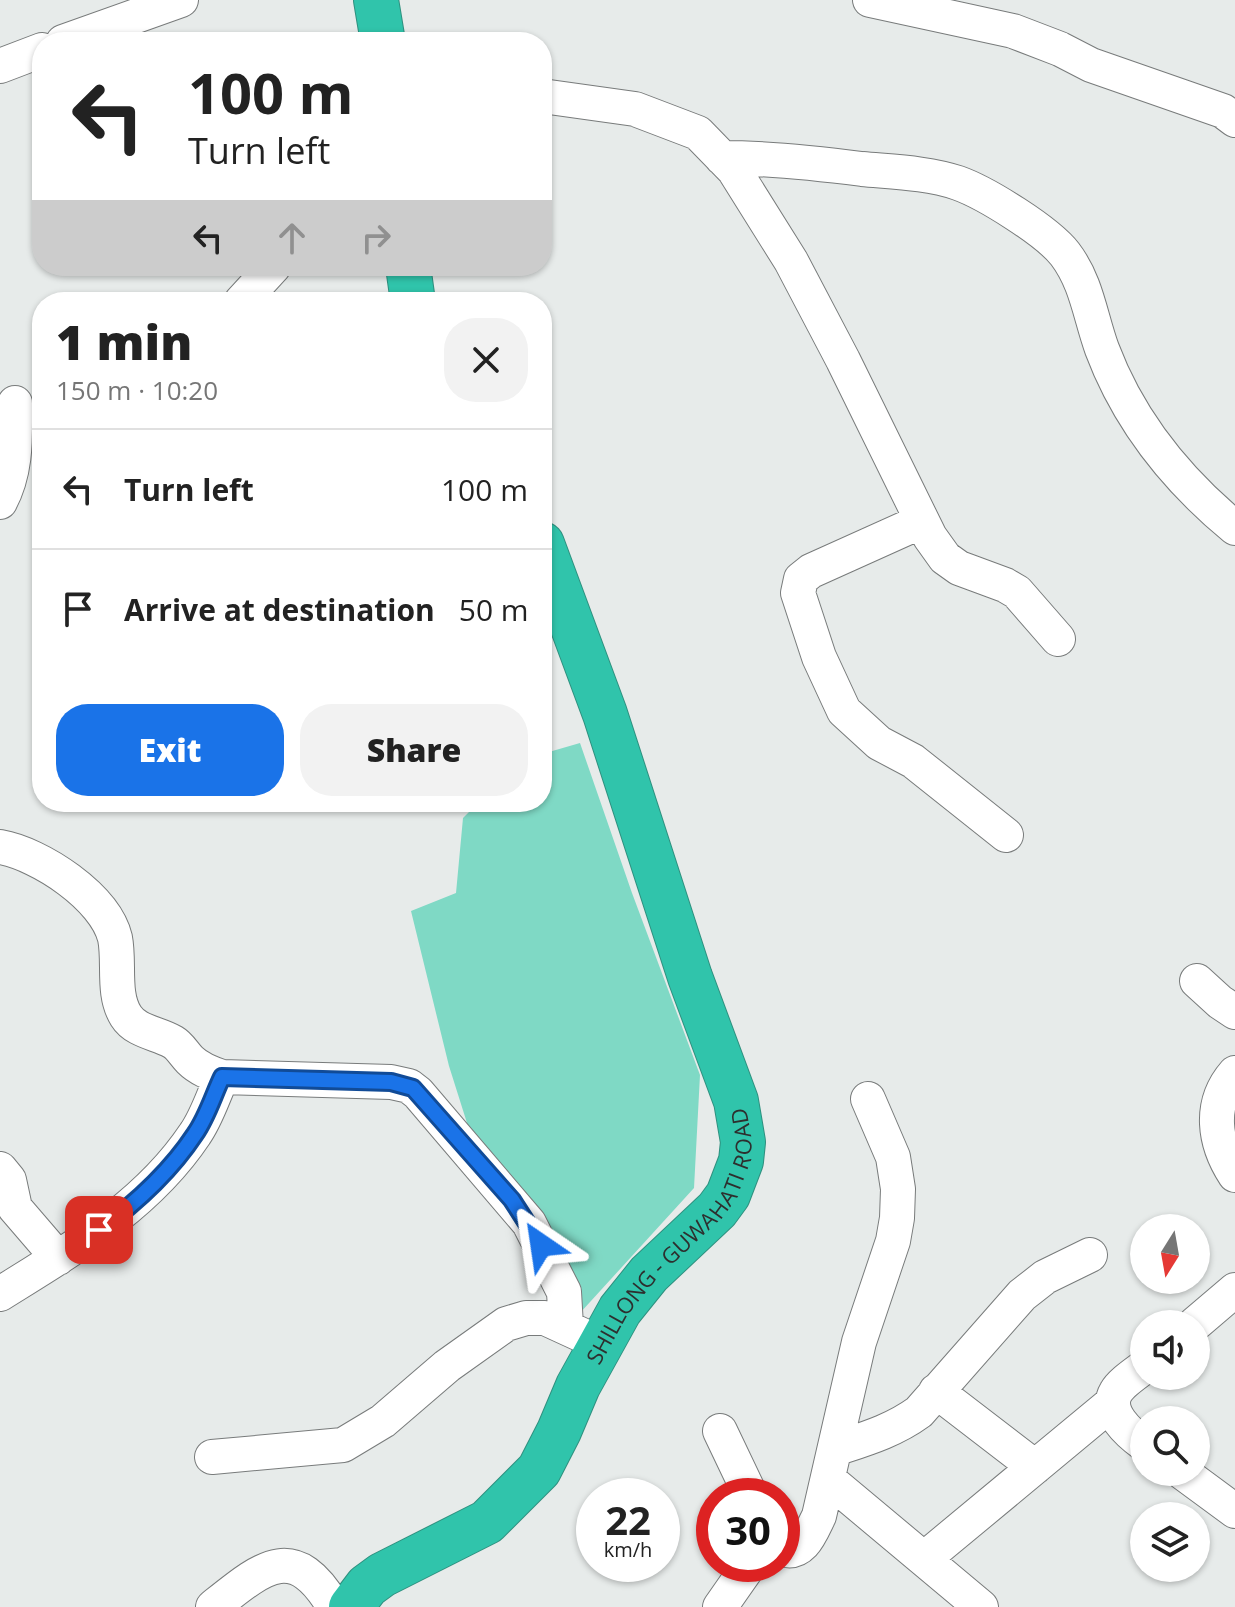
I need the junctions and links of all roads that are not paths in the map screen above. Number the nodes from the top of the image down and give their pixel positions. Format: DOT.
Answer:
graph roads {
  1 [pos="181,0"];
  2 [pos="376,0"];
  3 [pos="870,0"];
  4 [pos="91,32"];
  5 [pos="381,32"];
  6 [pos="32,54"];
  7 [pos="0,66"];
  8 [pos="552,97"];
  9 [pos="1235,120"];
  10 [pos="722,158"];
  11 [pos="265,276"];
  12 [pos="250,292"];
  13 [pos="19,401"];
  14 [pos="0,502"];
  15 [pos="922,521"];
  16 [pos="1235,528"];
  17 [pos="552,571"];
  18 [pos="1058,639"];
  19 [pos="1006,835"];
  20 [pos="0,847"];
  21 [pos="1197,981"];
  22 [pos="1235,1012"];
  23 [pos="1235,1073"];
  24 [pos="222,1077"];
  25 [pos="868,1099"];
  26 [pos="0,1169"];
  27 [pos="1235,1175"];
  28 [pos="1090,1255"];
  29 [pos="58,1258"];
  30 [pos="1235,1290"];
  31 [pos="0,1294"];
  32 [pos="1210,1311"];
  33 [pos="583,1336"];
  34 [pos="1130,1379"];
  35 [pos="936,1391"];
  36 [pos="1112,1403"];
  37 [pos="720,1431"];
  38 [pos="1130,1433"];
  39 [pos="212,1457"];
  40 [pos="831,1464"];
  41 [pos="1035,1467"];
  42 [pos="742,1478"];
  43 [pos="1201,1486"];
  44 [pos="1235,1511"];
  45 [pos="800,1547"];
  46 [pos="924,1559"];
  47 [pos="737,1582"];
  48 [pos="213,1607"];
  49 [pos="334,1607"];
  50 [pos="351,1607"];
  51 [pos="720,1607"];
  52 [pos="981,1607"];
  1 -- 4 [label="street"];
  2 -- 5 [label="highway"];
  3 -- 9 [label="street"];
  6 -- 7 [label="street"];
  8 -- 10 [label="street"];
  10 -- 15 [label="street"];
  10 -- 16 [label="street"];
  11 -- 12 [label="street"];
  13 -- 14 [label="street"];
  15 -- 18 [label="street"];
  15 -- 19 [label="street"];
  17 -- 33 [label="highway, SHILLONG - GUWAHATI ROAD"];
  20 -- 24 [label="street"];
  21 -- 22 [label="street"];
  23 -- 27 [label="street"];
  24 -- 29 [label="street"];
  24 -- 33 [label="street"];
  25 -- 40 [label="street"];
  26 -- 29 [label="street"];
  28 -- 35 [label="street"];
  29 -- 31 [label="street"];
  30 -- 32 [label="street"];
  33 -- 39 [label="street"];
  33 -- 50 [label="highway, SHILLONG - GUWAHATI ROAD"];
  34 -- 36 [label="street"];
  35 -- 40 [label="street"];
  35 -- 41 [label="street"];
  36 -- 38 [label="street"];
  36 -- 41 [label="street"];
  37 -- 42 [label="street"];
  40 -- 45 [label="street"];
  40 -- 46 [label="street"];
  41 -- 46 [label="street"];
  43 -- 44 [label="street"];
  46 -- 52 [label="street"];
  47 -- 51 [label="street"];
  48 -- 49 [label="street"];
}
